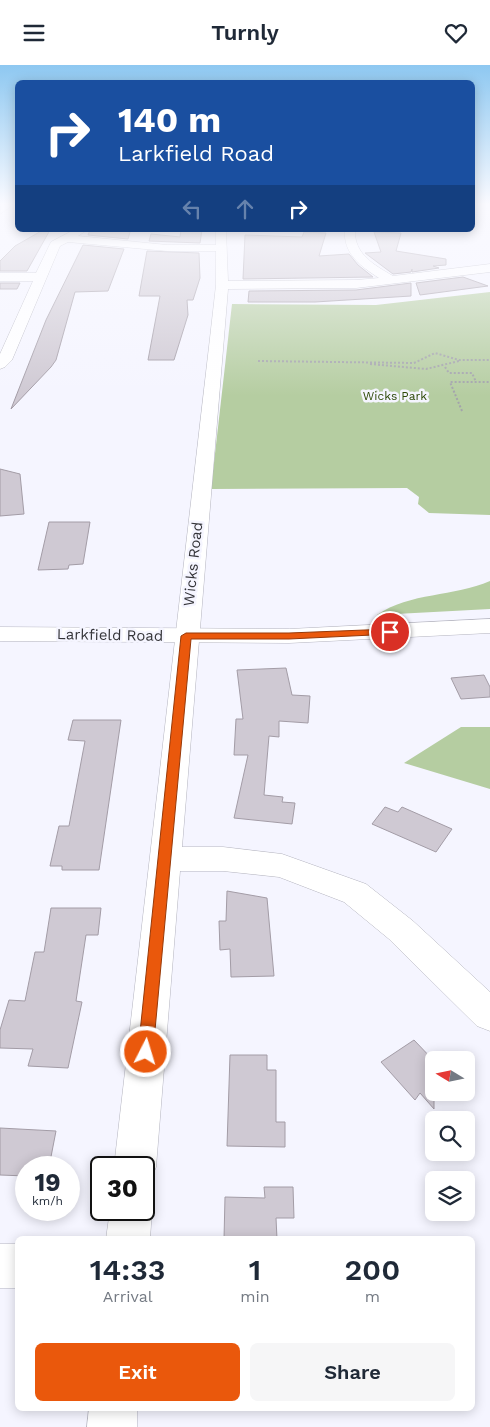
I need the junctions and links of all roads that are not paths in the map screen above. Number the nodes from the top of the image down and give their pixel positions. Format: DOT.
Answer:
graph roads {
  1 [pos="44,269"];
  2 [pos="222,269"];
  3 [pos="374,269"];
  4 [pos="486,269"];
  5 [pos="0,277"];
  6 [pos="40,277"];
  7 [pos="393,281"];
  8 [pos="222,285"];
  9 [pos="0,327"];
  10 [pos="19,327"];
  11 [pos="0,364"];
  12 [pos="490,626"];
  13 [pos="0,634"];
  14 [pos="186,636"];
  15 [pos="164,859"];
  16 [pos="490,1015"];
  17 [pos="136,1156"];
  18 [pos="130,1221"];
  19 [pos="128,1236"];
  20 [pos="0,1266"];
  21 [pos="15,1266"];
  22 [pos="113,1411"];
  23 [pos="112,1427"];
  1 -- 6 [label="street"];
  2 -- 8 [label="street, Wicks Road"];
  3 -- 7 [label="street"];
  4 -- 7 [label="street"];
  5 -- 6 [label="street"];
  6 -- 10 [label="street"];
  7 -- 8 [label="street"];
  8 -- 14 [label="street, Wicks Road"];
  9 -- 10 [label="street"];
  10 -- 11 [label="street"];
  12 -- 14 [label="street, Larkfield Road"];
  13 -- 14 [label="street, Larkfield Road"];
  14 -- 15 [label="street, Wicks Road"];
  15 -- 16 [label="street"];
  15 -- 17 [label="street, Wicks Road"];
  18 -- 19 [label="street"];
  20 -- 21 [label="street"];
  22 -- 23 [label="street"];
}
